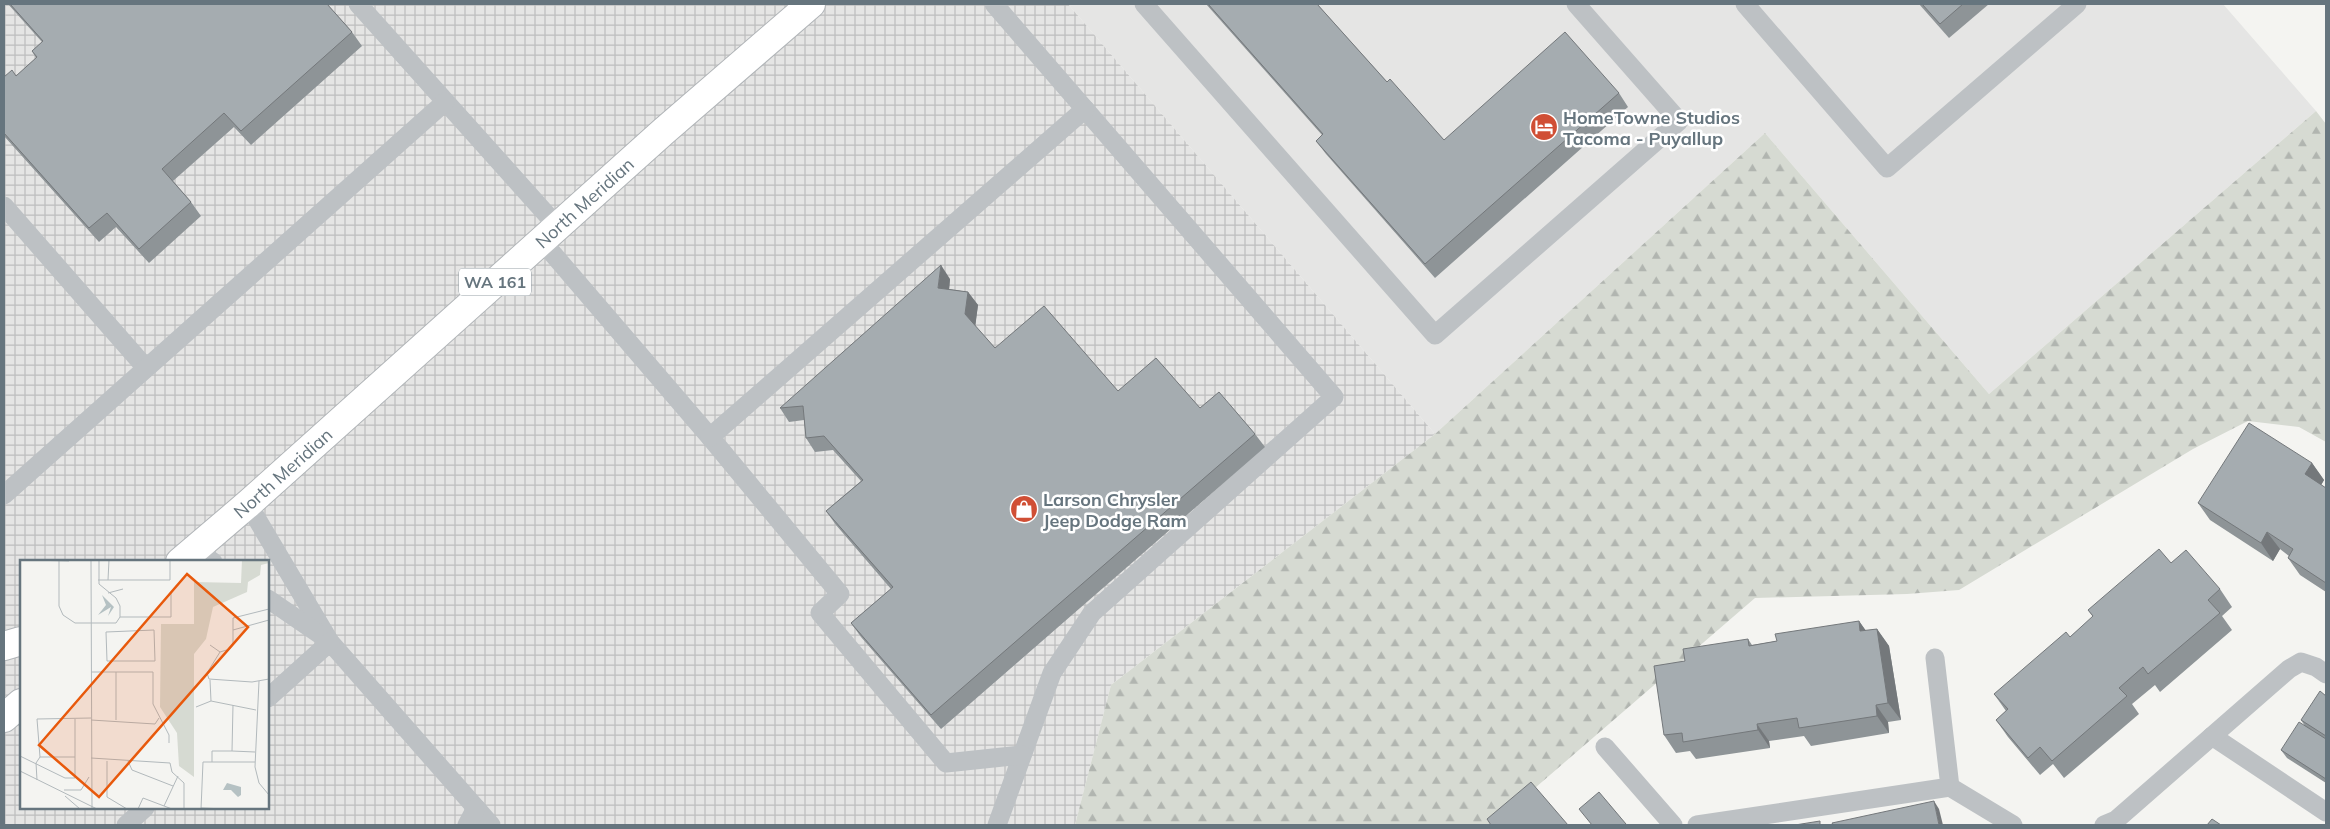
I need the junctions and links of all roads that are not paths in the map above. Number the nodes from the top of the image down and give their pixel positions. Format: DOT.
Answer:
graph roads {
  1 [pos="358,4"];
  2 [pos="811,4"];
  3 [pos="994,4"];
  4 [pos="1144,4"];
  5 [pos="1576,4"];
  6 [pos="1746,4"];
  7 [pos="2077,4"];
  8 [pos="445,102"];
  9 [pos="1085,109"];
  10 [pos="4,206"];
  11 [pos="549,233"];
  12 [pos="146,368"];
  13 [pos="710,437"];
  14 [pos="4,495"];
  15 [pos="248,504"];
  16 [pos="196,557"];
  17 [pos="269,600"];
  18 [pos="20,641"];
  19 [pos="330,642"];
  20 [pos="4,646"];
  21 [pos="1934,658"];
  22 [pos="2326,674"];
  23 [pos="269,697"];
  24 [pos="20,704"];
  25 [pos="4,718"];
  26 [pos="2212,736"];
  27 [pos="1605,747"];
  28 [pos="1022,756"];
  29 [pos="1950,787"];
  30 [pos="476,808"];
  31 [pos="144,809"];
  32 [pos="2326,812"];
  33 [pos="126,825"];
  34 [pos="467,825"];
  35 [pos="491,825"];
  36 [pos="997,825"];
  37 [pos="1673,825"];
  38 [pos="1697,825"];
  39 [pos="2014,825"];
  40 [pos="2104,825"];
  1 -- 8 [label="lane"];
  2 -- 11 [label="main road, North Meridian / WA 161"];
  3 -- 9 [label="lane"];
  4 -- 5 [label="lane"];
  6 -- 7 [label="lane"];
  8 -- 11 [label="lane"];
  8 -- 12 [label="lane"];
  9 -- 13 [label="lane"];
  9 -- 28 [label="lane"];
  10 -- 12 [label="lane"];
  11 -- 13 [label="lane"];
  11 -- 15 [label="main road, North Meridian / WA 161"];
  12 -- 14 [label="lane"];
  13 -- 28 [label="lane"];
  15 -- 16 [label="main road, North Meridian / WA 161"];
  15 -- 19 [label="lane"];
  17 -- 19 [label="lane"];
  18 -- 20 [label="main road"];
  19 -- 23 [label="lane"];
  19 -- 30 [label="lane"];
  21 -- 29 [label="lane"];
  22 -- 26 [label="lane"];
  24 -- 25 [label="main road"];
  26 -- 32 [label="lane"];
  26 -- 40 [label="lane"];
  27 -- 37 [label="lane"];
  28 -- 36 [label="lane"];
  29 -- 38 [label="lane"];
  29 -- 39 [label="lane"];
  30 -- 34 [label="lane"];
  30 -- 35 [label="lane"];
  31 -- 33 [label="lane"];
}
